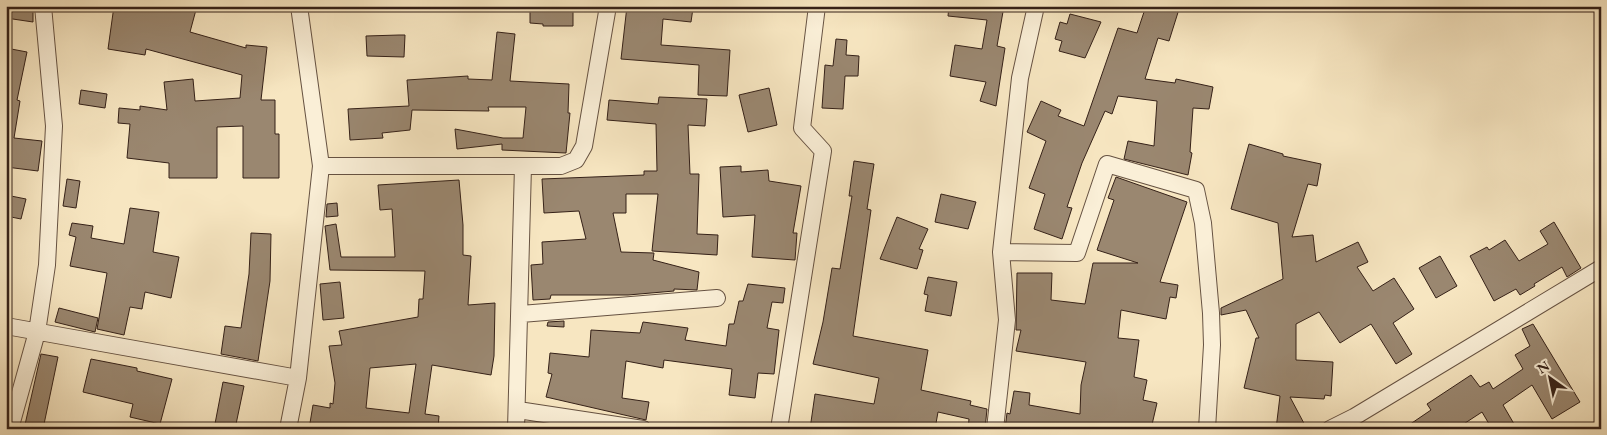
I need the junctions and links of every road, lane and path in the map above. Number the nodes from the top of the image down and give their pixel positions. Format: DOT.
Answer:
graph roads {
  1 [pos="43,6"];
  2 [pos="299,6"];
  3 [pos="608,6"];
  4 [pos="817,6"];
  5 [pos="1036,6"];
  6 [pos="321,166"];
  7 [pos="523,166"];
  8 [pos="1001,252"];
  9 [pos="1601,268"];
  10 [pos="717,298"];
  11 [pos="521,314"];
  12 [pos="6,326"];
  13 [pos="37,332"];
  14 [pos="298,378"];
  15 [pos="518,410"];
  16 [pos="10,429"];
  17 [pos="288,429"];
  18 [pos="516,429"];
  19 [pos="644,429"];
  20 [pos="779,429"];
  21 [pos="995,429"];
  22 [pos="1207,429"];
  23 [pos="1330,429"];
  1 -- 13 [label="street"];
  2 -- 6 [label="street"];
  3 -- 7 [label="street"];
  4 -- 20 [label="street"];
  5 -- 8 [label="street"];
  6 -- 7 [label="street"];
  6 -- 14 [label="street"];
  7 -- 11 [label="street"];
  8 -- 21 [label="street"];
  8 -- 22 [label="street"];
  9 -- 23 [label="street"];
  10 -- 11 [label="street"];
  11 -- 15 [label="street"];
  12 -- 13 [label="street"];
  13 -- 14 [label="street"];
  13 -- 16 [label="street"];
  14 -- 17 [label="street"];
  15 -- 18 [label="street"];
  15 -- 19 [label="street"];
}
